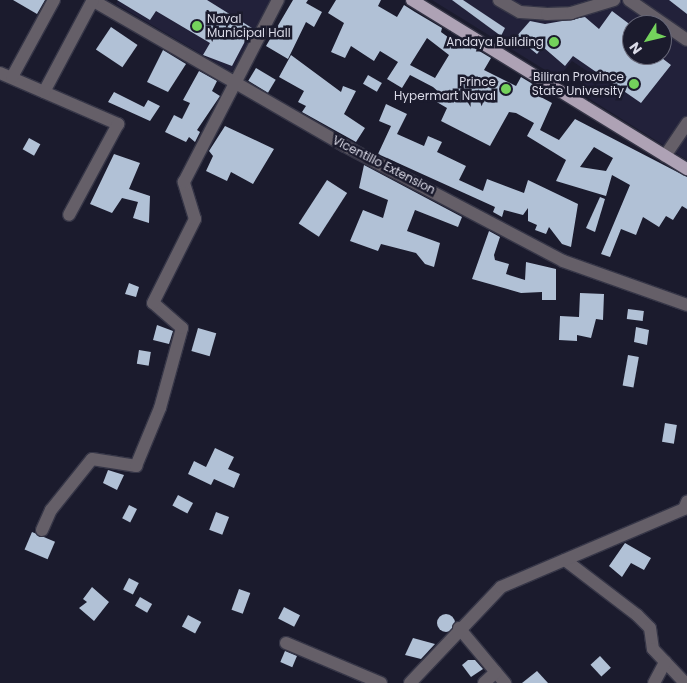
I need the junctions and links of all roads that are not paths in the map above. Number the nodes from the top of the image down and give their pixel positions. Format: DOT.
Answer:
graph roads {
  1 [pos="54,0"];
  2 [pos="92,0"];
  3 [pos="278,0"];
  4 [pos="412,0"];
  5 [pos="498,0"];
  6 [pos="614,0"];
  7 [pos="629,0"];
  8 [pos="108,4"];
  9 [pos="687,40"];
  10 [pos="6,75"];
  11 [pos="233,82"];
  12 [pos="44,92"];
  13 [pos="687,124"];
  14 [pos="665,156"];
  15 [pos="687,169"];
  16 [pos="69,215"];
  17 [pos="687,305"];
  18 [pos="687,502"];
  19 [pos="42,530"];
  20 [pos="565,560"];
  21 [pos="459,628"];
  22 [pos="286,643"];
  23 [pos="664,662"];
  24 [pos="496,672"];
  25 [pos="381,683"];
  26 [pos="410,683"];
  27 [pos="484,683"];
  28 [pos="505,683"];
  29 [pos="654,683"];
  30 [pos="684,683"];
  1 -- 10 [label="street"];
  2 -- 8 [label="street, Vicentillo Extension"];
  2 -- 12 [label="street"];
  3 -- 11 [label="street"];
  4 -- 14 [label="main road"];
  5 -- 6 [label="street"];
  7 -- 9 [label="street"];
  8 -- 11 [label="street, Vicentillo Extension"];
  10 -- 12 [label="street"];
  11 -- 17 [label="street, Vicentillo Extension"];
  11 -- 19 [label="street"];
  12 -- 16 [label="street"];
  13 -- 14 [label="street"];
  14 -- 15 [label="main road"];
  18 -- 20 [label="street"];
  20 -- 21 [label="street"];
  20 -- 23 [label="street"];
  21 -- 24 [label="street"];
  21 -- 26 [label="street"];
  22 -- 25 [label="street"];
  23 -- 29 [label="street"];
  23 -- 30 [label="street"];
  24 -- 27 [label="street"];
  24 -- 28 [label="street"];
}
